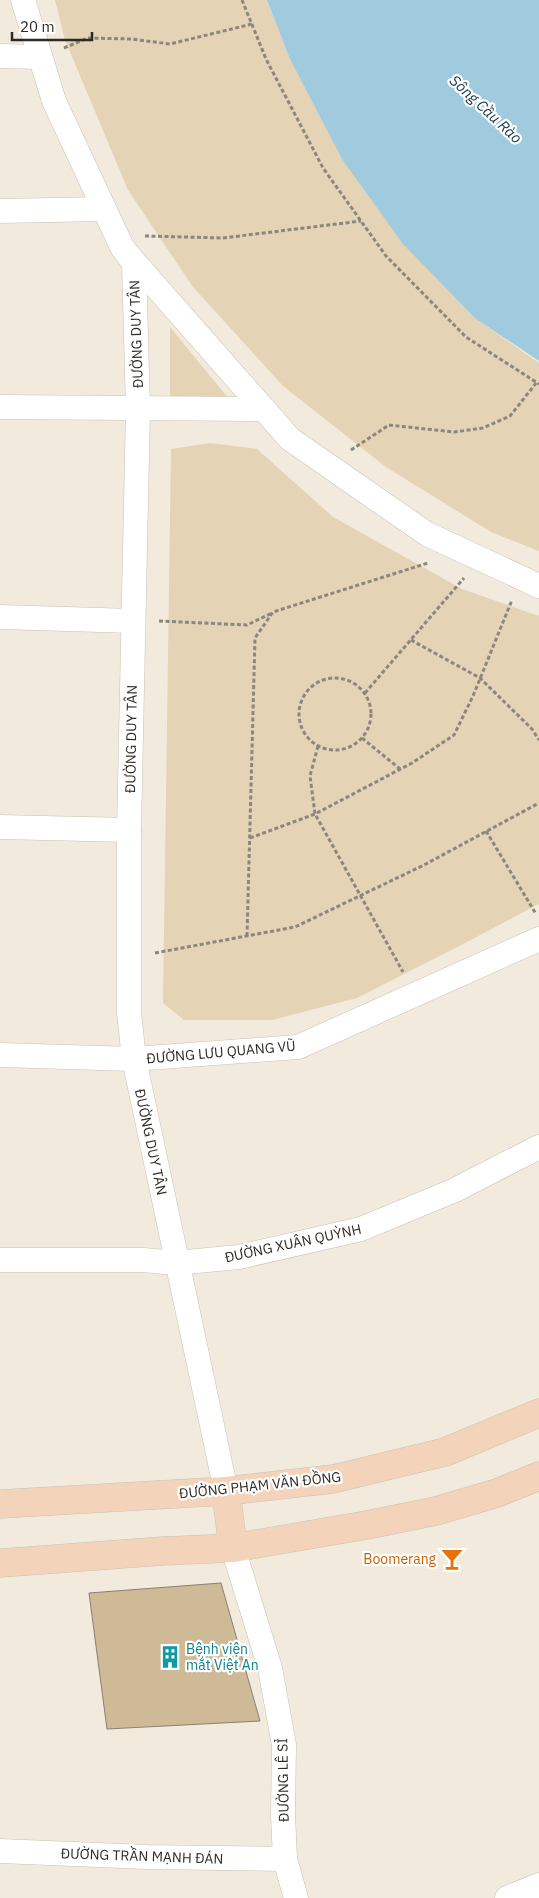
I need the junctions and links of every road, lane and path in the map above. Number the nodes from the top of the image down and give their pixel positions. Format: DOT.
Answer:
graph roads {
  1 [pos="23,0"];
  2 [pos="242,0"];
  3 [pos="252,24"];
  4 [pos="0,56"];
  5 [pos="40,58"];
  6 [pos="104,209"];
  7 [pos="0,211"];
  8 [pos="361,221"];
  9 [pos="122,245"];
  10 [pos="538,383"];
  11 [pos="0,407"];
  12 [pos="138,409"];
  13 [pos="264,409"];
  14 [pos="328,465"];
  15 [pos="473,555"];
  16 [pos="530,582"];
  17 [pos="273,612"];
  18 [pos="0,617"];
  19 [pos="133,620"];
  20 [pos="411,640"];
  21 [pos="480,678"];
  22 [pos="365,694"];
  23 [pos="362,738"];
  24 [pos="539,740"];
  25 [pos="318,746"];
  26 [pos="400,770"];
  27 [pos="539,804"];
  28 [pos="315,814"];
  29 [pos="0,827"];
  30 [pos="129,830"];
  31 [pos="486,832"];
  32 [pos="250,838"];
  33 [pos="360,896"];
  34 [pos="539,919"];
  35 [pos="247,936"];
  36 [pos="539,939"];
  37 [pos="130,957"];
  38 [pos="415,994"];
  39 [pos="0,1055"];
  40 [pos="134,1059"];
  41 [pos="539,1147"];
  42 [pos="0,1260"];
  43 [pos="176,1263"];
  44 [pos="539,1413"];
  45 [pos="539,1476"];
  46 [pos="226,1491"];
  47 [pos="0,1504"];
  48 [pos="233,1548"];
  49 [pos="0,1563"];
  50 [pos="0,1851"];
  51 [pos="285,1859"];
  52 [pos="539,1885"];
  53 [pos="296,1898"];
  54 [pos="507,1898"];
  1 -- 5 [label="street, ĐƯỜNG DUY TÂN"];
  2 -- 3 [label="path"];
  3 -- 5 [label="path"];
  3 -- 8 [label="path"];
  4 -- 5 [label="street"];
  5 -- 6 [label="street, ĐƯỜNG DUY TÂN"];
  6 -- 7 [label="street"];
  6 -- 9 [label="street, ĐƯỜNG DUY TÂN"];
  8 -- 9 [label="path"];
  8 -- 10 [label="path"];
  9 -- 12 [label="street, ĐƯỜNG DUY TÂN"];
  9 -- 13 [label="street"];
  10 -- 14 [label="path"];
  11 -- 12 [label="street"];
  12 -- 13 [label="street"];
  12 -- 19 [label="street, ĐƯỜNG DUY TÂN"];
  13 -- 14 [label="street"];
  14 -- 15 [label="street"];
  15 -- 16 [label="street"];
  15 -- 17 [label="path"];
  15 -- 20 [label="path"];
  16 -- 21 [label="path"];
  17 -- 19 [label="path"];
  17 -- 32 [label="path"];
  18 -- 19 [label="street"];
  19 -- 30 [label="street, ĐƯỜNG DUY TÂN"];
  20 -- 21 [label="path"];
  20 -- 22 [label="path"];
  21 -- 24 [label="path"];
  21 -- 26 [label="path"];
  22 -- 23 [label="path"];
  22 -- 25 [label="path"];
  23 -- 25 [label="path"];
  23 -- 26 [label="path"];
  25 -- 28 [label="path"];
  26 -- 28 [label="path"];
  27 -- 31 [label="path"];
  28 -- 32 [label="path"];
  28 -- 33 [label="path"];
  29 -- 30 [label="street"];
  30 -- 37 [label="street, ĐƯỜNG DUY TÂN"];
  31 -- 33 [label="path"];
  31 -- 34 [label="path"];
  32 -- 35 [label="path"];
  33 -- 35 [label="path"];
  33 -- 38 [label="path"];
  35 -- 37 [label="path"];
  36 -- 38 [label="street, ĐƯỜNG LƯU QUANG VŨ"];
  37 -- 40 [label="street, ĐƯỜNG DUY TÂN"];
  38 -- 40 [label="street, ĐƯỜNG LƯU QUANG VŨ"];
  39 -- 40 [label="street, ĐƯỜNG LƯU QUANG VŨ"];
  40 -- 43 [label="street, ĐƯỜNG DUY TÂN"];
  41 -- 43 [label="street, ĐƯỜNG XUÂN QUỲNH"];
  42 -- 43 [label="street, ĐƯỜNG XUÂN QUỲNH"];
  43 -- 46 [label="street, ĐƯỜNG DUY TÂN"];
  44 -- 46 [label="main road, ĐƯỜNG PHẠM VĂN ĐỒNG"];
  45 -- 48 [label="main road"];
  46 -- 47 [label="main road, ĐƯỜNG PHẠM VĂN ĐỒNG"];
  46 -- 48 [label="main road"];
  48 -- 49 [label="main road"];
  48 -- 51 [label="street, ĐƯỜNG LÊ SỈ"];
  50 -- 51 [label="street, ĐƯỜNG TRẦN MẠNH ĐÁN"];
  51 -- 53 [label="street, ĐƯỜNG LÊ SỈ"];
  52 -- 54 [label="street"];
}
